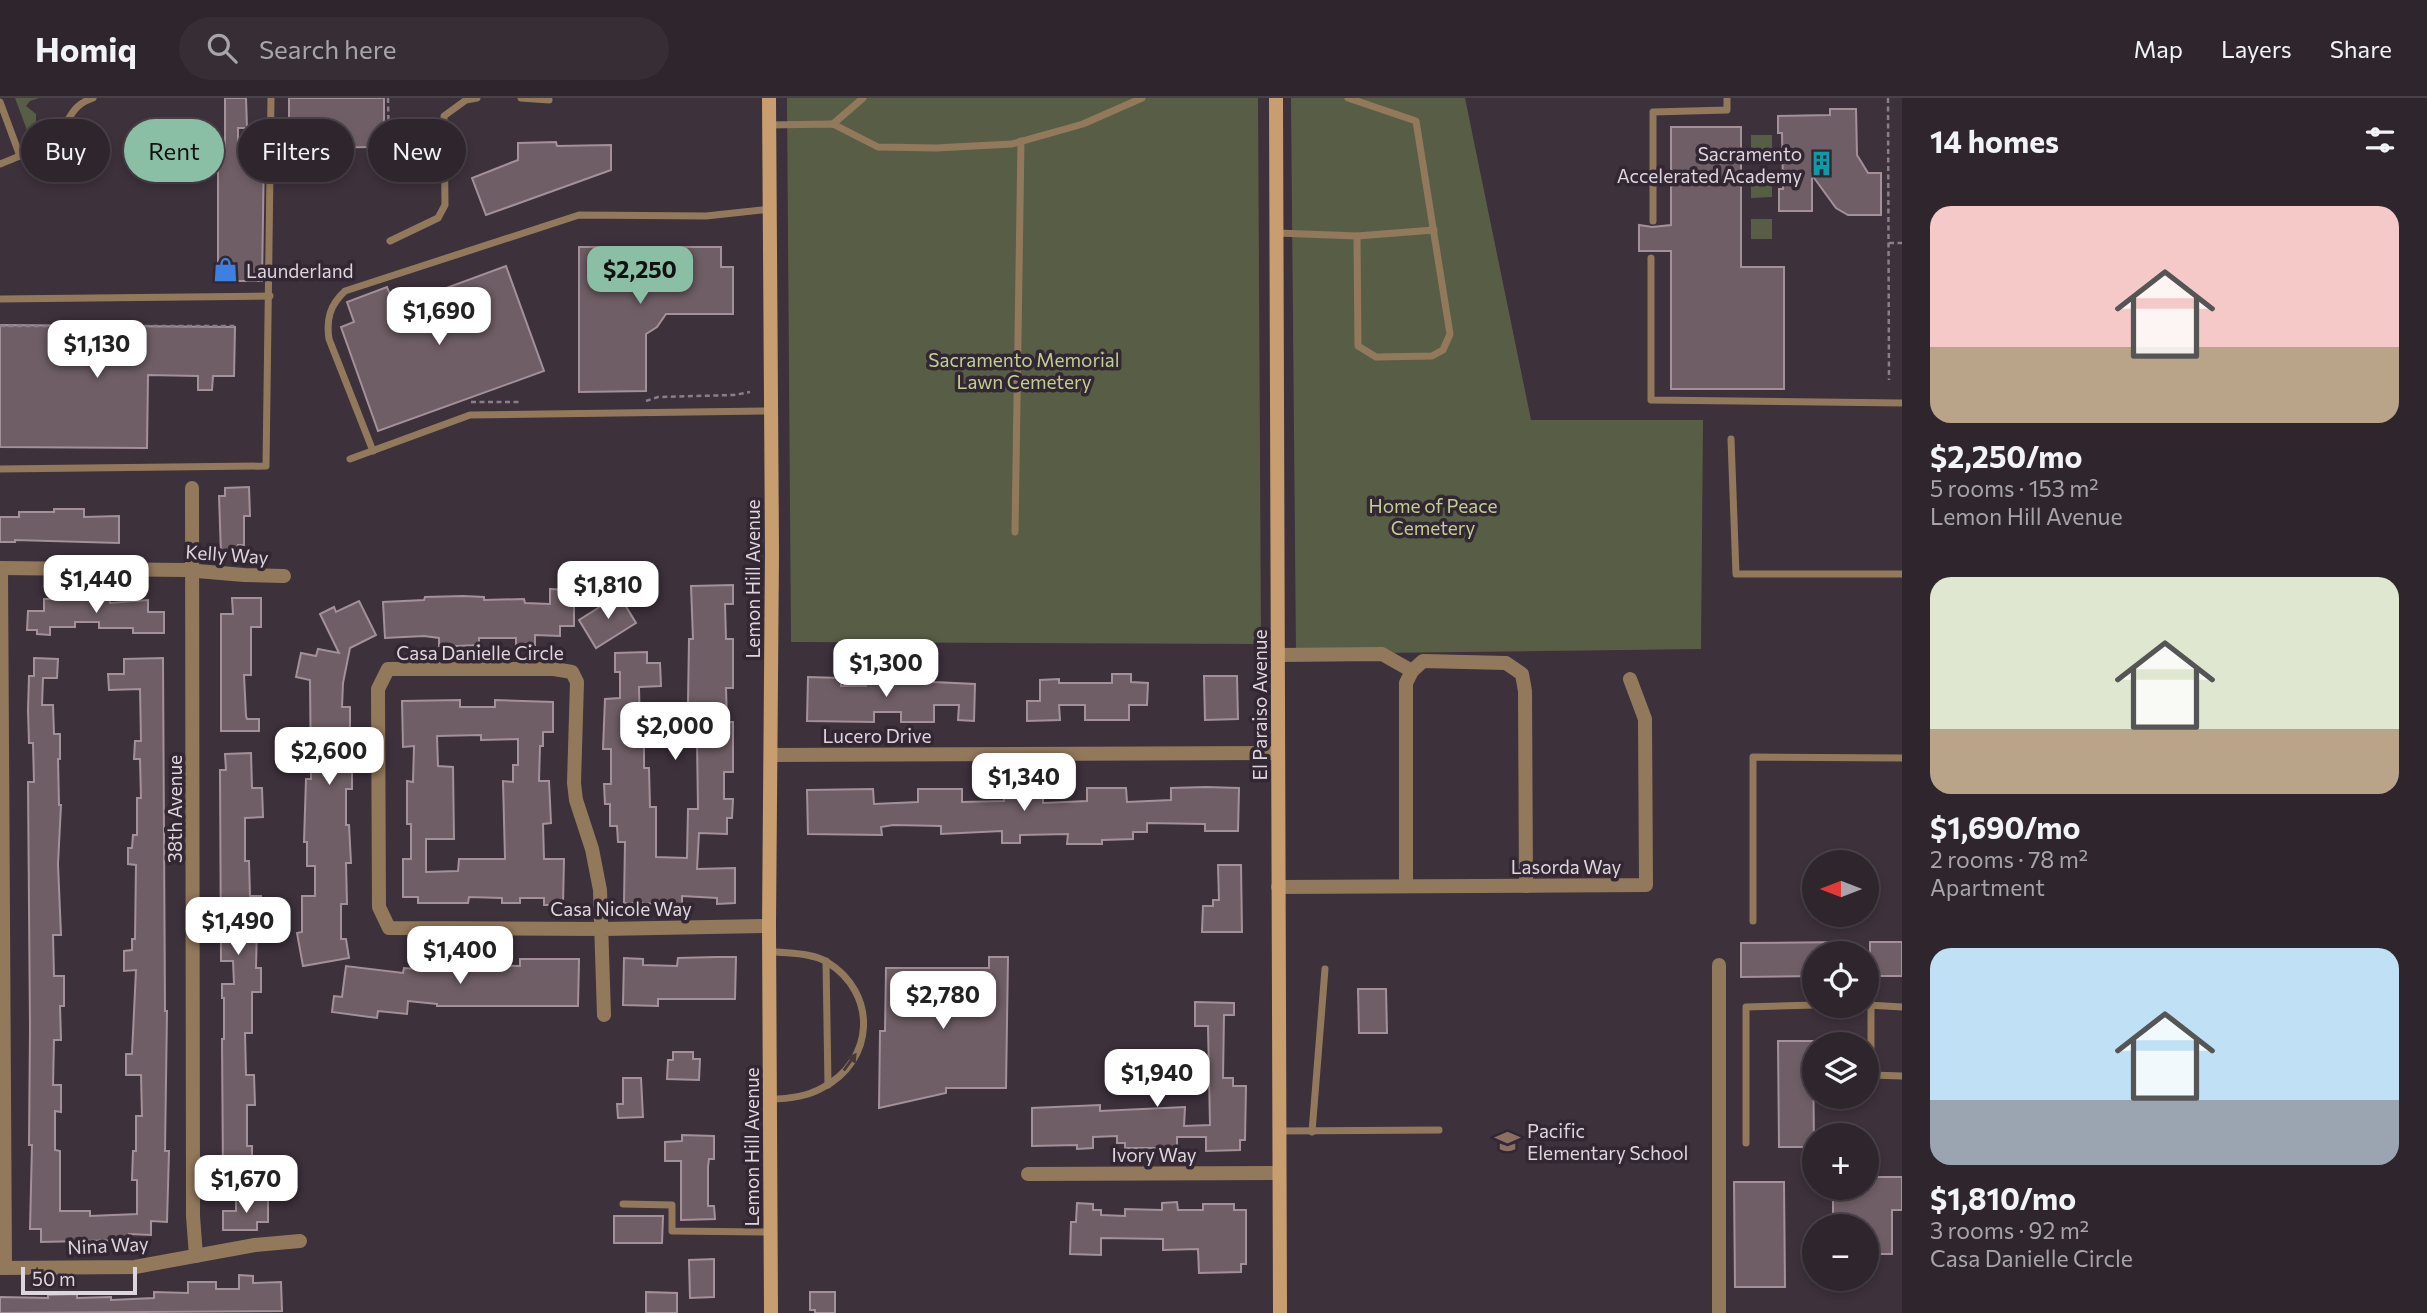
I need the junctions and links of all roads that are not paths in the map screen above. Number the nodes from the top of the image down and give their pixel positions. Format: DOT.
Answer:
graph roads {
  1 [pos="93,98"];
  2 [pos="271,98"];
  3 [pos="477,98"];
  4 [pos="521,98"];
  5 [pos="769,98"];
  6 [pos="863,98"];
  7 [pos="1142,98"];
  8 [pos="1276,98"];
  9 [pos="1348,98"];
  10 [pos="1727,98"];
  11 [pos="549,100"];
  12 [pos="0,102"];
  13 [pos="833,124"];
  14 [pos="769,125"];
  15 [pos="1021,141"];
  16 [pos="20,156"];
  17 [pos="0,164"];
  18 [pos="770,209"];
  19 [pos="1653,221"];
  20 [pos="1434,230"];
  21 [pos="1277,233"];
  22 [pos="1357,236"];
  23 [pos="390,241"];
  24 [pos="1651,258"];
  25 [pos="270,296"];
  26 [pos="0,299"];
  27 [pos="1902,402"];
  28 [pos="771,411"];
  29 [pos="1731,439"];
  30 [pos="373,451"];
  31 [pos="350,459"];
  32 [pos="0,469"];
  33 [pos="192,488"];
  34 [pos="1015,532"];
  35 [pos="0,568"];
  36 [pos="193,571"];
  37 [pos="1902,574"];
  38 [pos="284,576"];
  39 [pos="1278,655"];
  40 [pos="1412,671"];
  41 [pos="1630,679"];
  42 [pos="1277,753"];
  43 [pos="771,755"];
  44 [pos="1902,758"];
  45 [pos="1406,886"];
  46 [pos="1526,886"];
  47 [pos="1278,887"];
  48 [pos="1753,921"];
  49 [pos="769,926"];
  50 [pos="389,928"];
  51 [pos="603,929"];
  52 [pos="769,951"];
  53 [pos="826,961"];
  54 [pos="1719,965"];
  55 [pos="1325,969"];
  56 [pos="1802,1005"];
  57 [pos="1879,1006"];
  58 [pos="1902,1007"];
  59 [pos="604,1015"];
  60 [pos="1869,1018"];
  61 [pos="1902,1076"];
  62 [pos="828,1085"];
  63 [pos="770,1100"];
  64 [pos="1439,1130"];
  65 [pos="1279,1131"];
  66 [pos="1312,1132"];
  67 [pos="1746,1143"];
  68 [pos="1279,1172"];
  69 [pos="1028,1174"];
  70 [pos="623,1204"];
  71 [pos="771,1232"];
  72 [pos="300,1241"];
  73 [pos="196,1255"];
  74 [pos="3,1268"];
  75 [pos="771,1313"];
  76 [pos="1280,1313"];
  77 [pos="1719,1313"];
  1 -- 16 [label="lane"];
  2 -- 25 [label="lane"];
  3 -- 23 [label="lane"];
  4 -- 11 [label="lane"];
  5 -- 14 [label="street, Lemon Hill Avenue"];
  6 -- 13 [label="lane"];
  7 -- 15 [label="lane"];
  8 -- 21 [label="street, El Paraiso Avenue"];
  9 -- 20 [label="lane"];
  10 -- 19 [label="lane"];
  12 -- 16 [label="lane"];
  13 -- 14 [label="lane"];
  13 -- 15 [label="lane"];
  14 -- 18 [label="street, Lemon Hill Avenue"];
  15 -- 34 [label="lane"];
  16 -- 17 [label="lane"];
  18 -- 28 [label="street, Lemon Hill Avenue"];
  18 -- 30 [label="lane"];
  20 -- 22 [label="lane"];
  20 -- 22 [label="lane"];
  21 -- 22 [label="lane"];
  21 -- 39 [label="street, El Paraiso Avenue"];
  24 -- 27 [label="lane"];
  25 -- 26 [label="lane"];
  25 -- 32 [label="lane"];
  28 -- 30 [label="lane"];
  28 -- 43 [label="street, Lemon Hill Avenue"];
  29 -- 37 [label="lane"];
  30 -- 31 [label="lane"];
  33 -- 36 [label="street, 38th Avenue"];
  35 -- 36 [label="street, Kelly Way"];
  35 -- 74 [label="street"];
  36 -- 38 [label="street, Kelly Way"];
  36 -- 73 [label="street, 38th Avenue"];
  39 -- 40 [label="street"];
  39 -- 42 [label="street, El Paraiso Avenue"];
  40 -- 45 [label="street"];
  40 -- 46 [label="street"];
  41 -- 46 [label="street, Lasorda Way"];
  42 -- 43 [label="street, Lucero Drive"];
  42 -- 47 [label="street, El Paraiso Avenue"];
  43 -- 49 [label="street, Lemon Hill Avenue"];
  44 -- 48 [label="lane"];
  45 -- 46 [label="street, Lasorda Way"];
  45 -- 47 [label="street, Lasorda Way"];
  47 -- 65 [label="street, El Paraiso Avenue"];
  49 -- 51 [label="street, Casa Nicole Way"];
  49 -- 52 [label="street, Lemon Hill Avenue"];
  50 -- 51 [label="street, Casa Nicole Way"];
  50 -- 51 [label="street, Casa Danielle Circle"];
  51 -- 59 [label="street"];
  52 -- 53 [label="lane"];
  52 -- 63 [label="street, Lemon Hill Avenue"];
  53 -- 62 [label="lane"];
  62 -- 53 [label="lane, one-way"];
  54 -- 77 [label="street"];
  55 -- 66 [label="lane"];
  56 -- 67 [label="lane"];
  57 -- 58 [label="lane"];
  60 -- 61 [label="lane"];
  62 -- 63 [label="lane"];
  63 -- 71 [label="street, Lemon Hill Avenue"];
  64 -- 66 [label="lane"];
  65 -- 66 [label="lane"];
  65 -- 68 [label="street, El Paraiso Avenue"];
  68 -- 69 [label="street, Ivory Way"];
  68 -- 76 [label="street, El Paraiso Avenue"];
  70 -- 71 [label="lane"];
  71 -- 75 [label="street, Lemon Hill Avenue"];
  72 -- 73 [label="street, Nina Way"];
  73 -- 74 [label="street, Nina Way"];
}
